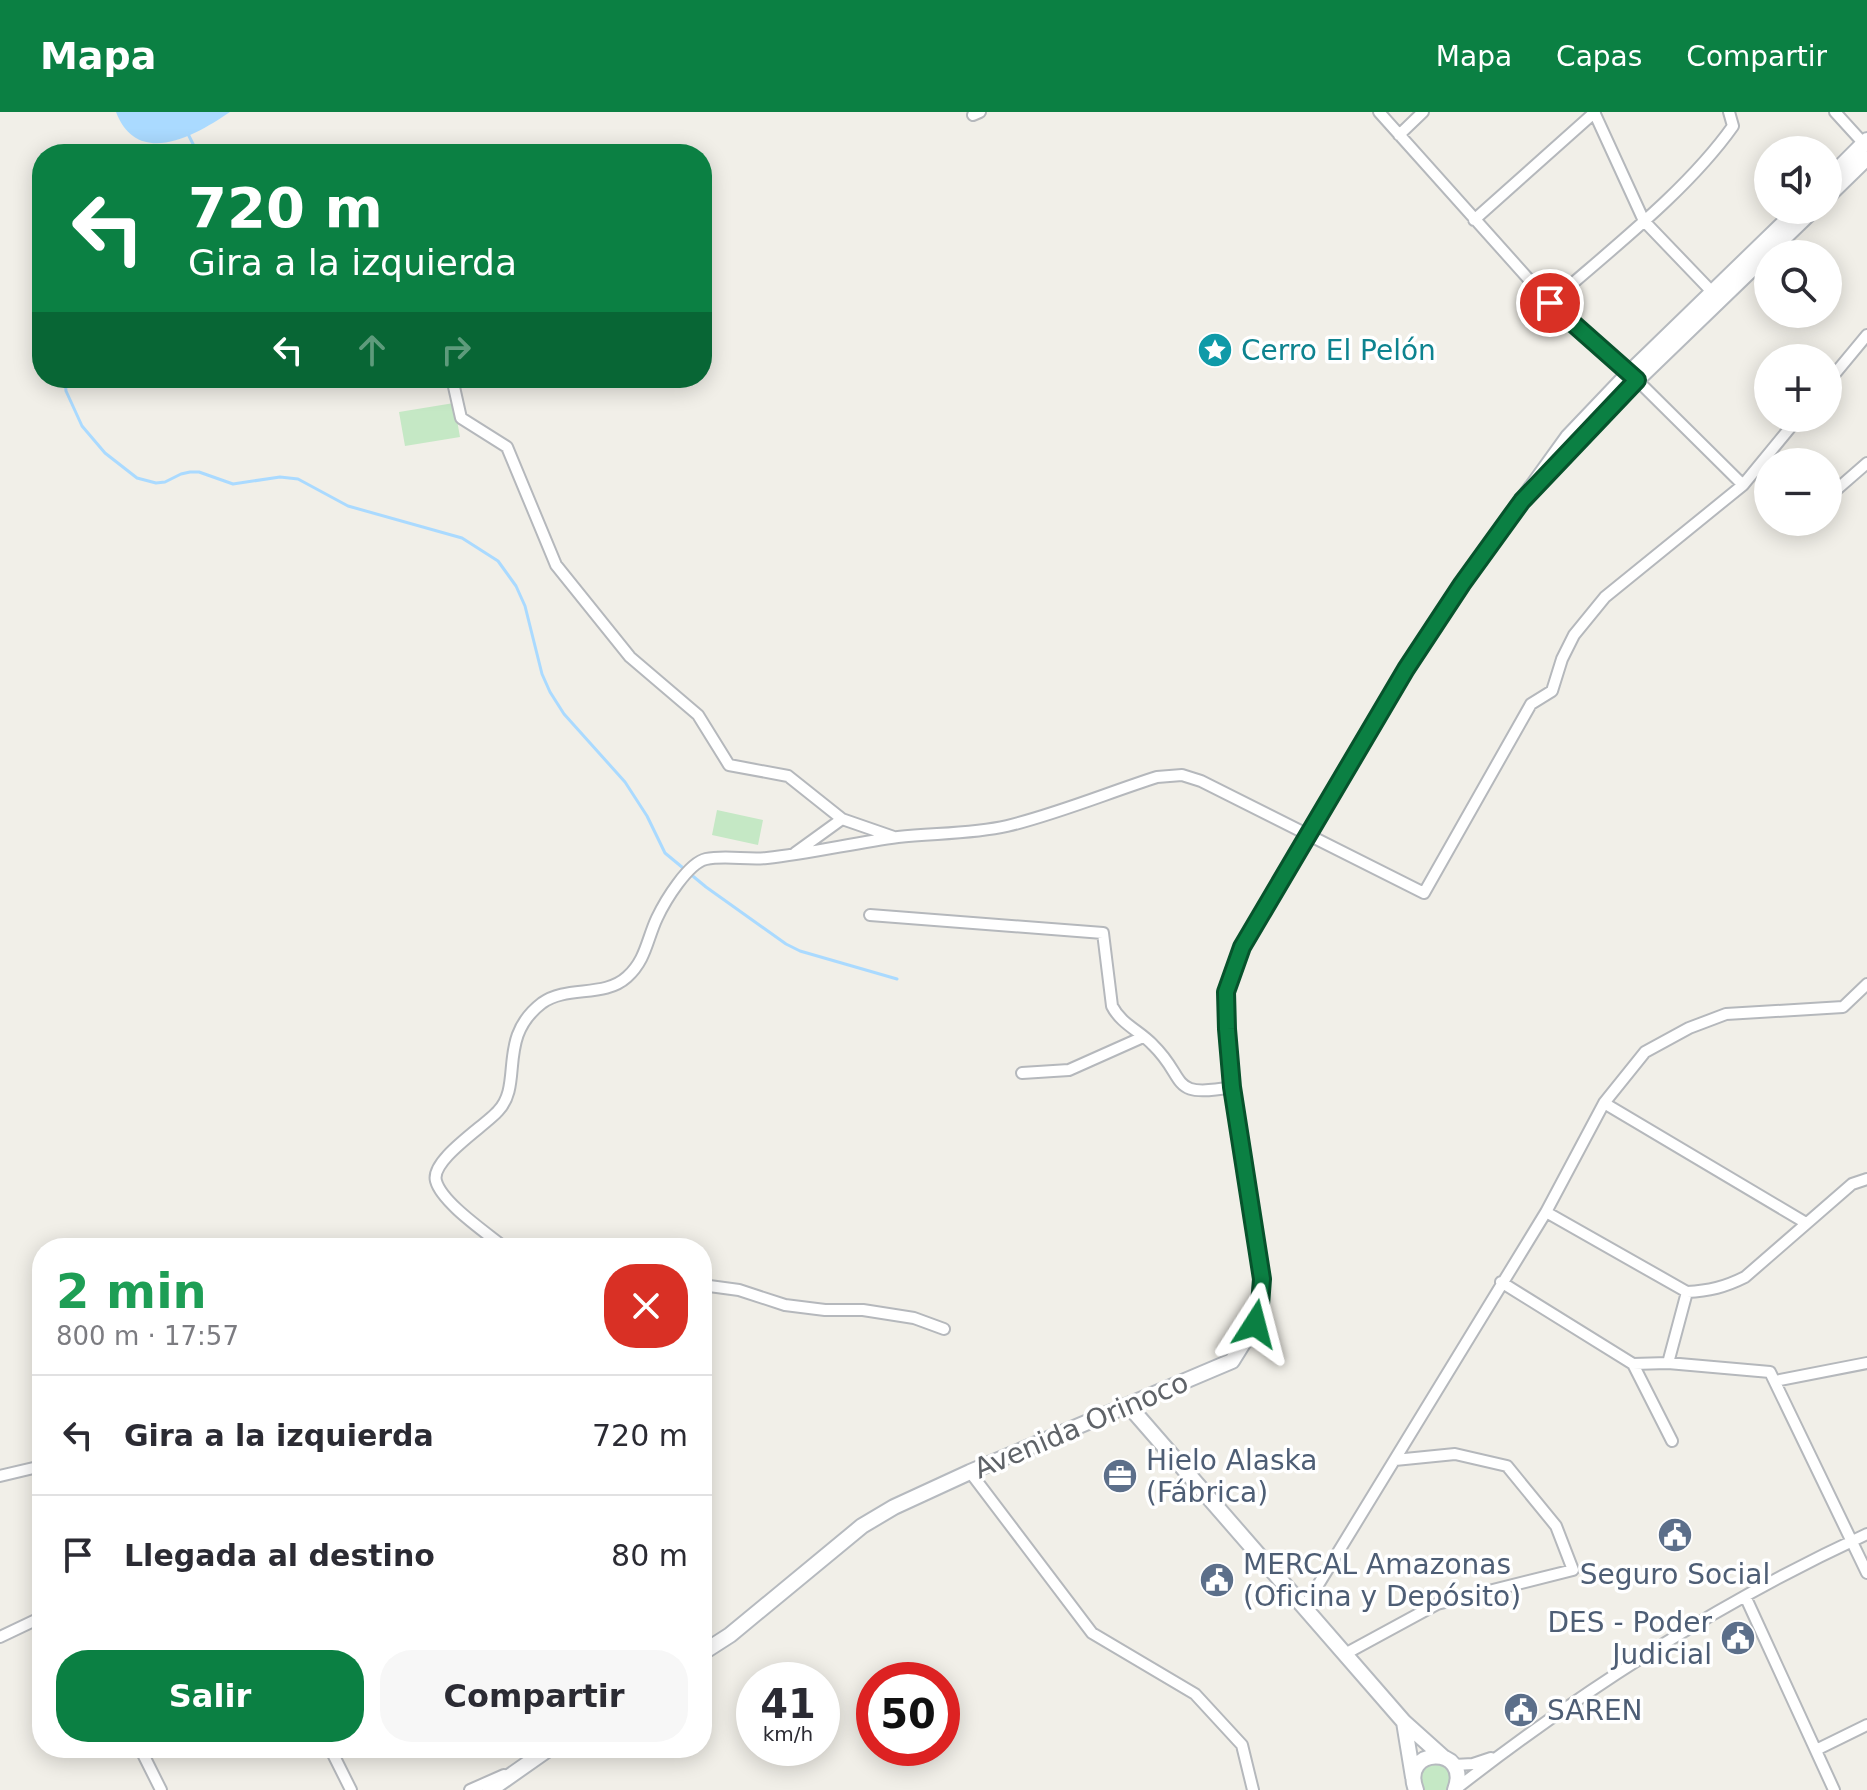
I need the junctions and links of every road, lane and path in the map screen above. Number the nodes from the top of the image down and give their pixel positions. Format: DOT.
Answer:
graph roads {
  1 [pos="1379,112"];
  2 [pos="1423,112"];
  3 [pos="1595,112"];
  4 [pos="1729,112"];
  5 [pos="1835,112"];
  6 [pos="1399,135"];
  7 [pos="1866,147"];
  8 [pos="1842,167"];
  9 [pos="1842,178"];
  10 [pos="1474,220"];
  11 [pos="1644,221"];
  12 [pos="1784,224"];
  13 [pos="1797,224"];
  14 [pos="1716,297"];
  15 [pos="1550,303"];
  16 [pos="1867,335"];
  17 [pos="1842,365"];
  18 [pos="1633,377"];
  19 [pos="454,388"];
  20 [pos="1787,432"];
  21 [pos="1867,463"];
  22 [pos="1743,485"];
  23 [pos="1842,485"];
  24 [pos="842,819"];
  25 [pos="1308,834"];
  26 [pos="896,838"];
  27 [pos="792,855"];
  28 [pos="870,915"];
  29 [pos="1867,984"];
  30 [pos="1143,1037"];
  31 [pos="1022,1073"];
  32 [pos="1232,1087"];
  33 [pos="1604,1103"];
  34 [pos="1867,1179"];
  35 [pos="1546,1212"];
  36 [pos="1806,1223"];
  37 [pos="493,1238"];
  38 [pos="1501,1282"];
  39 [pos="712,1286"];
  40 [pos="1687,1292"];
  41 [pos="944,1329"];
  42 [pos="1668,1363"];
  43 [pos="1867,1363"];
  44 [pos="1633,1364"];
  45 [pos="1775,1381"];
  46 [pos="1129,1406"];
  47 [pos="1672,1441"];
  48 [pos="1395,1460"];
  49 [pos="32,1468"];
  50 [pos="970,1472"];
  51 [pos="0,1476"];
  52 [pos="1867,1534"];
  53 [pos="1852,1541"];
  54 [pos="1867,1573"];
  55 [pos="1745,1596"];
  56 [pos="1304,1608"];
  57 [pos="32,1622"];
  58 [pos="0,1637"];
  59 [pos="712,1646"];
  60 [pos="1345,1654"];
  61 [pos="1404,1722"];
  62 [pos="1867,1725"];
  63 [pos="1816,1750"];
  64 [pos="1497,1757"];
  65 [pos="145,1758"];
  66 [pos="335,1758"];
  67 [pos="534,1758"];
  68 [pos="1448,1761"];
  69 [pos="517,1769"];
  70 [pos="1415,1787"];
  71 [pos="1457,1789"];
  72 [pos="161,1790"];
  73 [pos="351,1790"];
  74 [pos="470,1790"];
  75 [pos="490,1790"];
  76 [pos="1253,1790"];
  77 [pos="1834,1790"];
  1 -- 6 [label="street"];
  2 -- 6 [label="street"];
  3 -- 10 [label="street"];
  3 -- 11 [label="street"];
  4 -- 11 [label="street"];
  5 -- 7 [label="street"];
  6 -- 10 [label="street"];
  7 -- 8 [label="main road"];
  7 -- 9 [label="main road"];
  10 -- 15 [label="street"];
  11 -- 14 [label="street"];
  11 -- 15 [label="street"];
  12 -- 14 [label="main road, Avenida Orinoco"];
  13 -- 14 [label="main road, Avenida Orinoco"];
  14 -- 18 [label="main road, Avenida Orinoco"];
  15 -- 18 [label="street"];
  16 -- 17 [label="street"];
  18 -- 22 [label="street"];
  18 -- 25 [label="main road, Avenida Orinoco"];
  19 -- 24 [label="street"];
  20 -- 22 [label="street"];
  21 -- 23 [label="street"];
  22 -- 25 [label="street"];
  24 -- 26 [label="street"];
  24 -- 27 [label="street"];
  25 -- 26 [label="street"];
  25 -- 32 [label="main road, Avenida Orinoco"];
  26 -- 27 [label="street"];
  27 -- 37 [label="street"];
  28 -- 30 [label="street"];
  29 -- 33 [label="street"];
  30 -- 31 [label="street"];
  30 -- 32 [label="street"];
  32 -- 46 [label="main road, Avenida Orinoco"];
  33 -- 35 [label="street"];
  33 -- 36 [label="street"];
  34 -- 36 [label="street"];
  35 -- 38 [label="street"];
  35 -- 40 [label="street"];
  36 -- 40 [label="street"];
  38 -- 44 [label="street"];
  38 -- 48 [label="street"];
  39 -- 41 [label="street"];
  40 -- 42 [label="street"];
  42 -- 44 [label="street"];
  42 -- 45 [label="street"];
  43 -- 45 [label="street"];
  44 -- 47 [label="street"];
  45 -- 53 [label="street"];
  46 -- 50 [label="main road, Avenida Orinoco"];
  46 -- 56 [label="main road"];
  48 -- 56 [label="street"];
  48 -- 60 [label="street"];
  49 -- 51 [label="street"];
  50 -- 59 [label="main road, Avenida Orinoco"];
  50 -- 76 [label="street"];
  52 -- 53 [label="street"];
  53 -- 54 [label="street"];
  53 -- 55 [label="street"];
  55 -- 63 [label="street"];
  55 -- 64 [label="street"];
  56 -- 60 [label="main road"];
  57 -- 58 [label="street"];
  60 -- 61 [label="main road"];
  61 -- 68 [label="main road"];
  61 -- 70 [label="main road"];
  62 -- 63 [label="street"];
  63 -- 77 [label="street"];
  64 -- 68 [label="street"];
  64 -- 71 [label="street"];
  65 -- 72 [label="street"];
  66 -- 73 [label="street"];
  67 -- 69 [label="main road"];
  68 -- 70 [label="main road"];
  68 -- 71 [label="main road"];
  69 -- 74 [label="street"];
  69 -- 75 [label="main road"];
}
